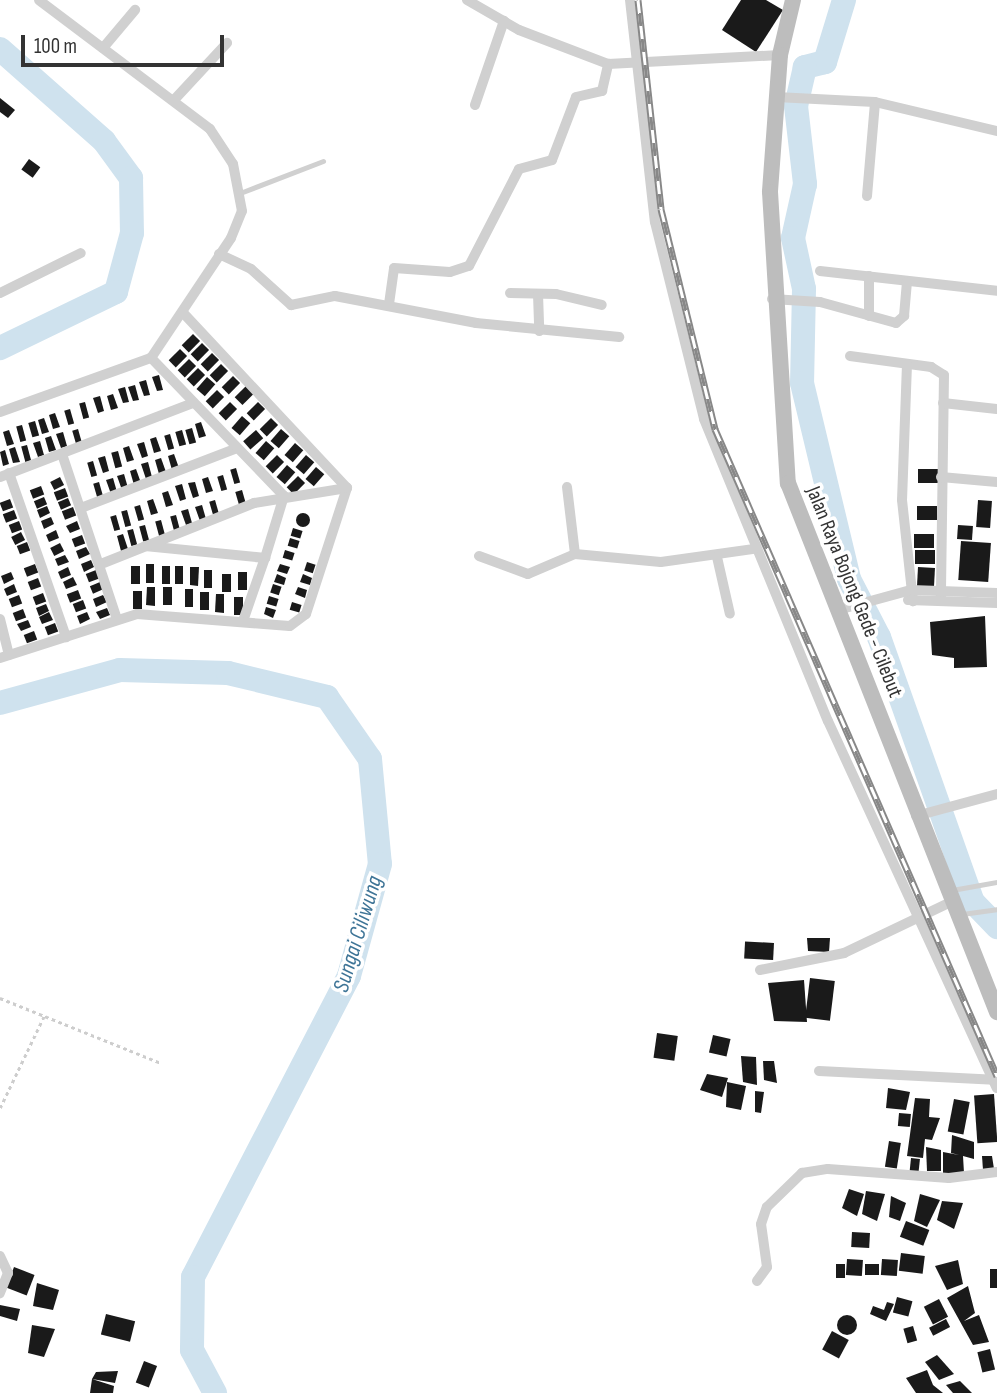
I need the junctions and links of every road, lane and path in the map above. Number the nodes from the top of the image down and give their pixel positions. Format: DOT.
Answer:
graph roads {
  1 [pos="39,0"];
  2 [pos="467,0"];
  3 [pos="631,0"];
  4 [pos="793,0"];
  5 [pos="135,10"];
  6 [pos="504,21"];
  7 [pos="227,43"];
  8 [pos="103,48"];
  9 [pos="780,55"];
  10 [pos="608,64"];
  11 [pos="635,66"];
  12 [pos="784,98"];
  13 [pos="174,100"];
  14 [pos="875,102"];
  15 [pos="475,104"];
  16 [pos="997,131"];
  17 [pos="323,161"];
  18 [pos="240,193"];
  19 [pos="867,196"];
  20 [pos="81,253"];
  21 [pos="219,254"];
  22 [pos="820,271"];
  23 [pos="869,276"];
  24 [pos="907,282"];
  25 [pos="997,291"];
  26 [pos="0,293"];
  27 [pos="510,293"];
  28 [pos="538,294"];
  29 [pos="779,299"];
  30 [pos="389,304"];
  31 [pos="602,306"];
  32 [pos="183,313"];
  33 [pos="869,316"];
  34 [pos="539,331"];
  35 [pos="620,337"];
  36 [pos="850,356"];
  37 [pos="151,358"];
  38 [pos="907,364"];
  39 [pos="193,403"];
  40 [pos="943,403"];
  41 [pos="997,409"];
  42 [pos="0,412"];
  43 [pos="235,449"];
  44 [pos="62,454"];
  45 [pos="5,475"];
  46 [pos="941,477"];
  47 [pos="997,482"];
  48 [pos="567,487"];
  49 [pos="347,488"];
  50 [pos="284,496"];
  51 [pos="81,508"];
  52 [pos="145,546"];
  53 [pos="754,549"];
  54 [pos="575,554"];
  55 [pos="479,556"];
  56 [pos="718,557"];
  57 [pos="265,558"];
  58 [pos="101,564"];
  59 [pos="997,593"];
  60 [pos="912,595"];
  61 [pos="941,596"];
  62 [pos="997,603"];
  63 [pos="841,608"];
  64 [pos="730,614"];
  65 [pos="117,619"];
  66 [pos="0,620"];
  67 [pos="243,621"];
  68 [pos="66,637"];
  69 [pos="5,657"];
  70 [pos="997,794"];
  71 [pos="916,816"];
  72 [pos="997,882"];
  73 [pos="949,903"];
  74 [pos="997,909"];
  75 [pos="915,916"];
  76 [pos="760,970"];
  77 [pos="0,998"];
  78 [pos="997,1012"];
  79 [pos="44,1016"];
  80 [pos="161,1063"];
  81 [pos="819,1071"];
  82 [pos="996,1084"];
  83 [pos="0,1108"];
  84 [pos="997,1172"];
  85 [pos="0,1256"];
  86 [pos="757,1281"];
  87 [pos="0,1293"];
  1 -- 8 [label="street"];
  2 -- 6 [label="street"];
  3 -- 11 [label="street"];
  4 -- 9 [label="main road, Jalan Raya Bojong Gede - Cilebut"];
  5 -- 8 [label="street"];
  6 -- 10 [label="street"];
  6 -- 15 [label="street"];
  7 -- 13 [label="street"];
  8 -- 13 [label="street"];
  9 -- 11 [label="street"];
  9 -- 12 [label="main road, Jalan Raya Bojong Gede - Cilebut"];
  10 -- 11 [label="street"];
  10 -- 30 [label="street"];
  11 -- 53 [label="street"];
  12 -- 14 [label="street"];
  12 -- 29 [label="main road, Jalan Raya Bojong Gede - Cilebut"];
  13 -- 18 [label="street"];
  14 -- 16 [label="street"];
  14 -- 19 [label="street"];
  17 -- 18 [label="lane"];
  18 -- 21 [label="street"];
  20 -- 26 [label="street"];
  21 -- 30 [label="street"];
  21 -- 32 [label="street"];
  22 -- 23 [label="street"];
  23 -- 24 [label="street"];
  23 -- 33 [label="street"];
  24 -- 25 [label="street"];
  24 -- 33 [label="street"];
  27 -- 28 [label="street"];
  28 -- 31 [label="street"];
  28 -- 34 [label="street"];
  29 -- 33 [label="street"];
  29 -- 63 [label="main road, Jalan Raya Bojong Gede - Cilebut"];
  30 -- 34 [label="street"];
  32 -- 37 [label="street"];
  32 -- 49 [label="street"];
  34 -- 35 [label="street"];
  36 -- 38 [label="street"];
  37 -- 39 [label="street"];
  37 -- 42 [label="street"];
  38 -- 40 [label="street"];
  38 -- 60 [label="street"];
  39 -- 43 [label="street"];
  39 -- 44 [label="street"];
  40 -- 41 [label="street"];
  40 -- 46 [label="street"];
  43 -- 50 [label="street"];
  43 -- 51 [label="street"];
  44 -- 45 [label="street"];
  44 -- 51 [label="street"];
  45 -- 68 [label="street"];
  46 -- 47 [label="street"];
  46 -- 61 [label="street"];
  48 -- 54 [label="street"];
  49 -- 50 [label="street"];
  49 -- 67 [label="street"];
  50 -- 52 [label="street"];
  50 -- 57 [label="street"];
  51 -- 58 [label="street"];
  52 -- 57 [label="street"];
  52 -- 58 [label="street"];
  53 -- 56 [label="street"];
  53 -- 75 [label="street"];
  54 -- 55 [label="street"];
  54 -- 56 [label="street"];
  56 -- 64 [label="street"];
  57 -- 67 [label="street"];
  58 -- 65 [label="street"];
  59 -- 61 [label="street"];
  60 -- 61 [label="street"];
  60 -- 63 [label="street"];
  61 -- 62 [label="street"];
  63 -- 71 [label="main road, Jalan Raya Bojong Gede - Cilebut"];
  65 -- 67 [label="street"];
  65 -- 68 [label="street"];
  66 -- 69 [label="street"];
  68 -- 69 [label="street"];
  70 -- 71 [label="street"];
  71 -- 73 [label="main road, Jalan Raya Bojong Gede - Cilebut"];
  72 -- 73 [label="lane"];
  73 -- 74 [label="lane"];
  73 -- 75 [label="street"];
  73 -- 78 [label="main road, Jalan Raya Bojong Gede - Cilebut"];
  75 -- 76 [label="street"];
  75 -- 82 [label="street"];
  77 -- 79 [label="path"];
  79 -- 80 [label="path"];
  79 -- 83 [label="path"];
  81 -- 82 [label="street"];
  84 -- 86 [label="street"];
  85 -- 87 [label="street"];
}
